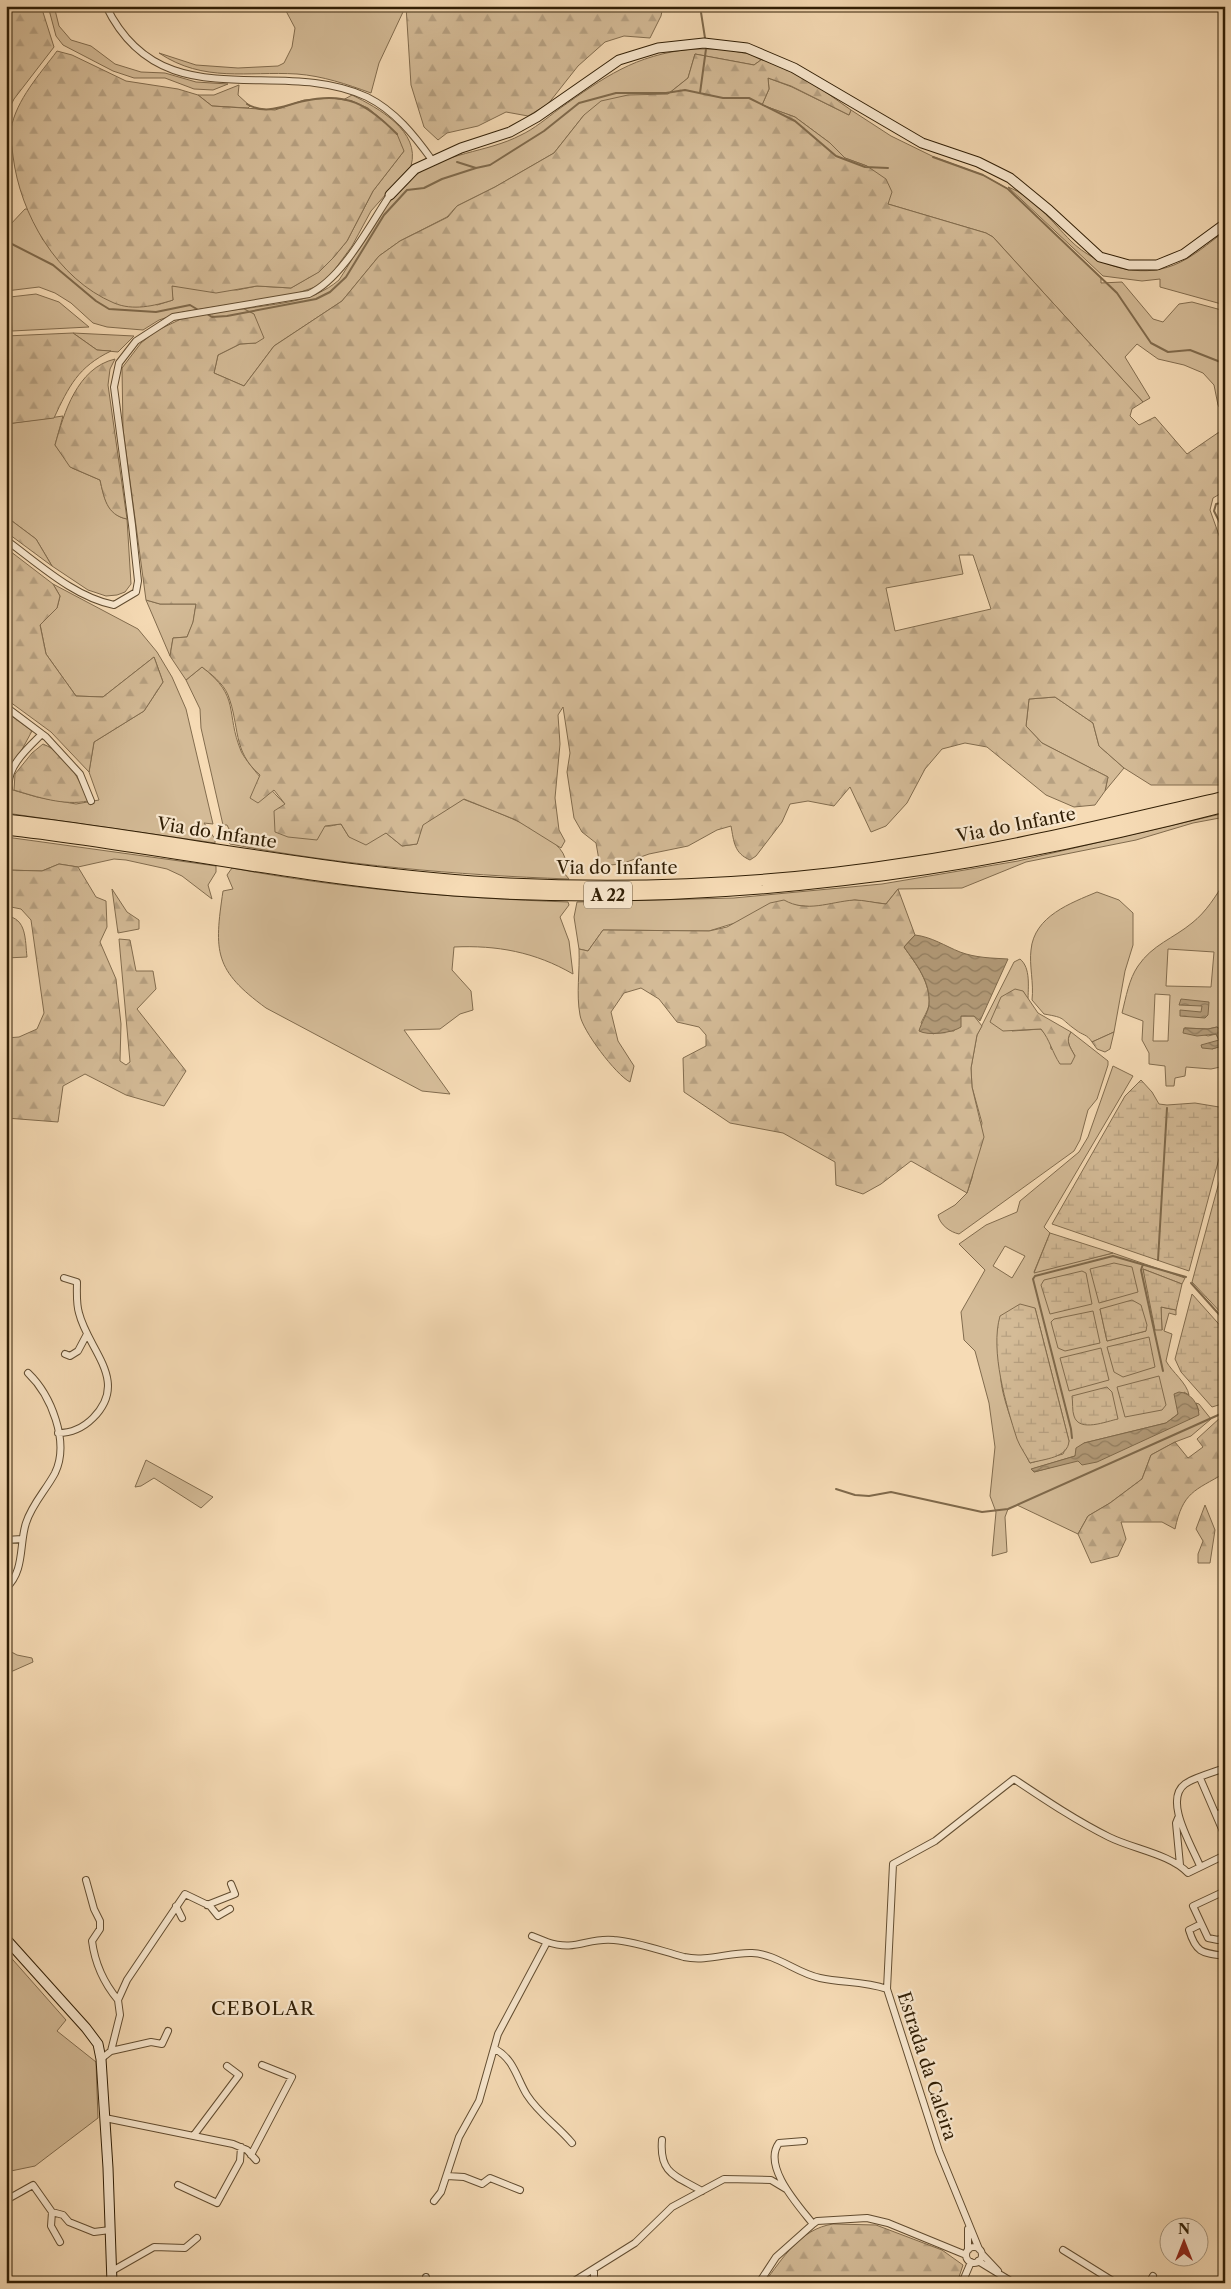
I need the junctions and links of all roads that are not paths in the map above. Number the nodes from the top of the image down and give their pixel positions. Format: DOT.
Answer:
graph roads {
  1 [pos="106,6"];
  2 [pos="432,160"];
  3 [pos="390,195"];
  4 [pos="1225,224"];
  5 [pos="6,540"];
  6 [pos="6,707"];
  7 [pos="42,734"];
  8 [pos="9,788"];
  9 [pos="1225,796"];
  10 [pos="91,801"];
  11 [pos="1225,806"];
  12 [pos="1203,807"];
  13 [pos="6,820"];
  14 [pos="6,829"];
  15 [pos="64,1278"];
  16 [pos="87,1334"];
  17 [pos="64,1354"];
  18 [pos="28,1373"];
  19 [pos="58,1433"];
  20 [pos="22,1539"];
  21 [pos="6,1540"];
  22 [pos="6,1588"];
  23 [pos="1225,1768"];
  24 [pos="1200,1778"];
  25 [pos="1225,1811"];
  26 [pos="1216,1815"];
  27 [pos="1178,1818"];
  28 [pos="1225,1836"];
  29 [pos="1225,1855"];
  30 [pos="1180,1865"];
  31 [pos="1200,1866"];
  32 [pos="86,1880"];
  33 [pos="231,1884"];
  34 [pos="1225,1891"];
  35 [pos="207,1905"];
  36 [pos="176,1906"];
  37 [pos="230,1909"];
  38 [pos="182,1918"];
  39 [pos="1201,1924"];
  40 [pos="532,1936"];
  41 [pos="1225,1937"];
  42 [pos="6,1939"];
  43 [pos="547,1942"];
  44 [pos="1225,1956"];
  45 [pos="887,1989"];
  46 [pos="118,2000"];
  47 [pos="168,2031"];
  48 [pos="495,2049"];
  49 [pos="111,2052"];
  50 [pos="101,2059"];
  51 [pos="262,2065"];
  52 [pos="227,2066"];
  53 [pos="105,2118"];
  54 [pos="194,2135"];
  55 [pos="662,2140"];
  56 [pos="804,2141"];
  57 [pos="572,2143"];
  58 [pos="241,2147"];
  59 [pos="446,2176"];
  60 [pos="178,2185"];
  61 [pos="520,2190"];
  62 [pos="702,2191"];
  63 [pos="790,2193"];
  64 [pos="8,2199"];
  65 [pos="434,2201"];
  66 [pos="52,2212"];
  67 [pos="813,2224"];
  68 [pos="968,2226"];
  69 [pos="110,2230"];
  70 [pos="197,2238"];
  71 [pos="60,2242"];
  72 [pos="1063,2250"];
  73 [pos="967,2252"];
  74 [pos="980,2252"];
  75 [pos="975,2262"];
  76 [pos="594,2269"];
  77 [pos="112,2271"];
  78 [pos="1002,2275"];
  79 [pos="112,2283"];
  80 [pos="571,2283"];
  81 [pos="599,2283"];
  82 [pos="759,2283"];
  83 [pos="962,2283"];
  84 [pos="1014,2283"];
  85 [pos="1116,2283"];
  1 -- 2 [label="street"];
  2 -- 3 [label="street"];
  2 -- 4 [label="street"];
  3 -- 5 [label="street"];
  6 -- 7 [label="street"];
  7 -- 8 [label="street"];
  7 -- 10 [label="street"];
  9 -- 12 [label="highway, Via do Infante / A 22"];
  11 -- 12 [label="highway, Via do Infante / A 22"];
  12 -- 13 [label="highway, Via do Infante / A 22"];
  12 -- 14 [label="highway, Via do Infante / A 22"];
  15 -- 16 [label="street"];
  16 -- 17 [label="street"];
  16 -- 19 [label="street"];
  18 -- 19 [label="street"];
  19 -- 20 [label="street"];
  20 -- 21 [label="street"];
  20 -- 22 [label="street"];
  23 -- 24 [label="street"];
  24 -- 26 [label="street"];
  24 -- 27 [label="street"];
  25 -- 26 [label="street"];
  26 -- 28 [label="street"];
  27 -- 30 [label="street"];
  27 -- 31 [label="street"];
  29 -- 31 [label="street"];
  30 -- 31 [label="street"];
  30 -- 45 [label="street"];
  32 -- 46 [label="street"];
  33 -- 35 [label="street"];
  34 -- 39 [label="street"];
  35 -- 36 [label="street"];
  35 -- 37 [label="street"];
  36 -- 38 [label="street"];
  36 -- 46 [label="street"];
  39 -- 41 [label="street"];
  39 -- 44 [label="street"];
  40 -- 43 [label="street, Estrada da Caleira"];
  42 -- 50 [label="street"];
  43 -- 45 [label="street, Estrada da Caleira"];
  43 -- 48 [label="street"];
  45 -- 68 [label="street, Estrada da Caleira"];
  46 -- 49 [label="street"];
  47 -- 49 [label="street"];
  48 -- 57 [label="street"];
  48 -- 59 [label="street"];
  49 -- 50 [label="street"];
  50 -- 53 [label="street"];
  51 -- 58 [label="street"];
  52 -- 54 [label="street"];
  53 -- 54 [label="street"];
  53 -- 69 [label="street"];
  54 -- 58 [label="street"];
  55 -- 62 [label="street"];
  56 -- 63 [label="street"];
  58 -- 60 [label="street"];
  59 -- 61 [label="street"];
  59 -- 65 [label="street"];
  62 -- 63 [label="street"];
  62 -- 76 [label="street"];
  63 -- 67 [label="street"];
  64 -- 66 [label="street"];
  66 -- 69 [label="street"];
  66 -- 71 [label="street"];
  67 -- 73 [label="street"];
  67 -- 82 [label="street"];
  68 -- 73 [label="street"];
  68 -- 74 [label="street, Estrada da Caleira"];
  69 -- 77 [label="street"];
  70 -- 77 [label="street"];
  72 -- 85 [label="street"];
  73 -- 74 [label="street"];
  73 -- 75 [label="street"];
  74 -- 75 [label="street"];
  74 -- 78 [label="street, Estrada da Caleira"];
  75 -- 78 [label="street"];
  75 -- 83 [label="street"];
  76 -- 80 [label="street"];
  76 -- 81 [label="street"];
  77 -- 79 [label="street"];
  78 -- 84 [label="street"];
}
